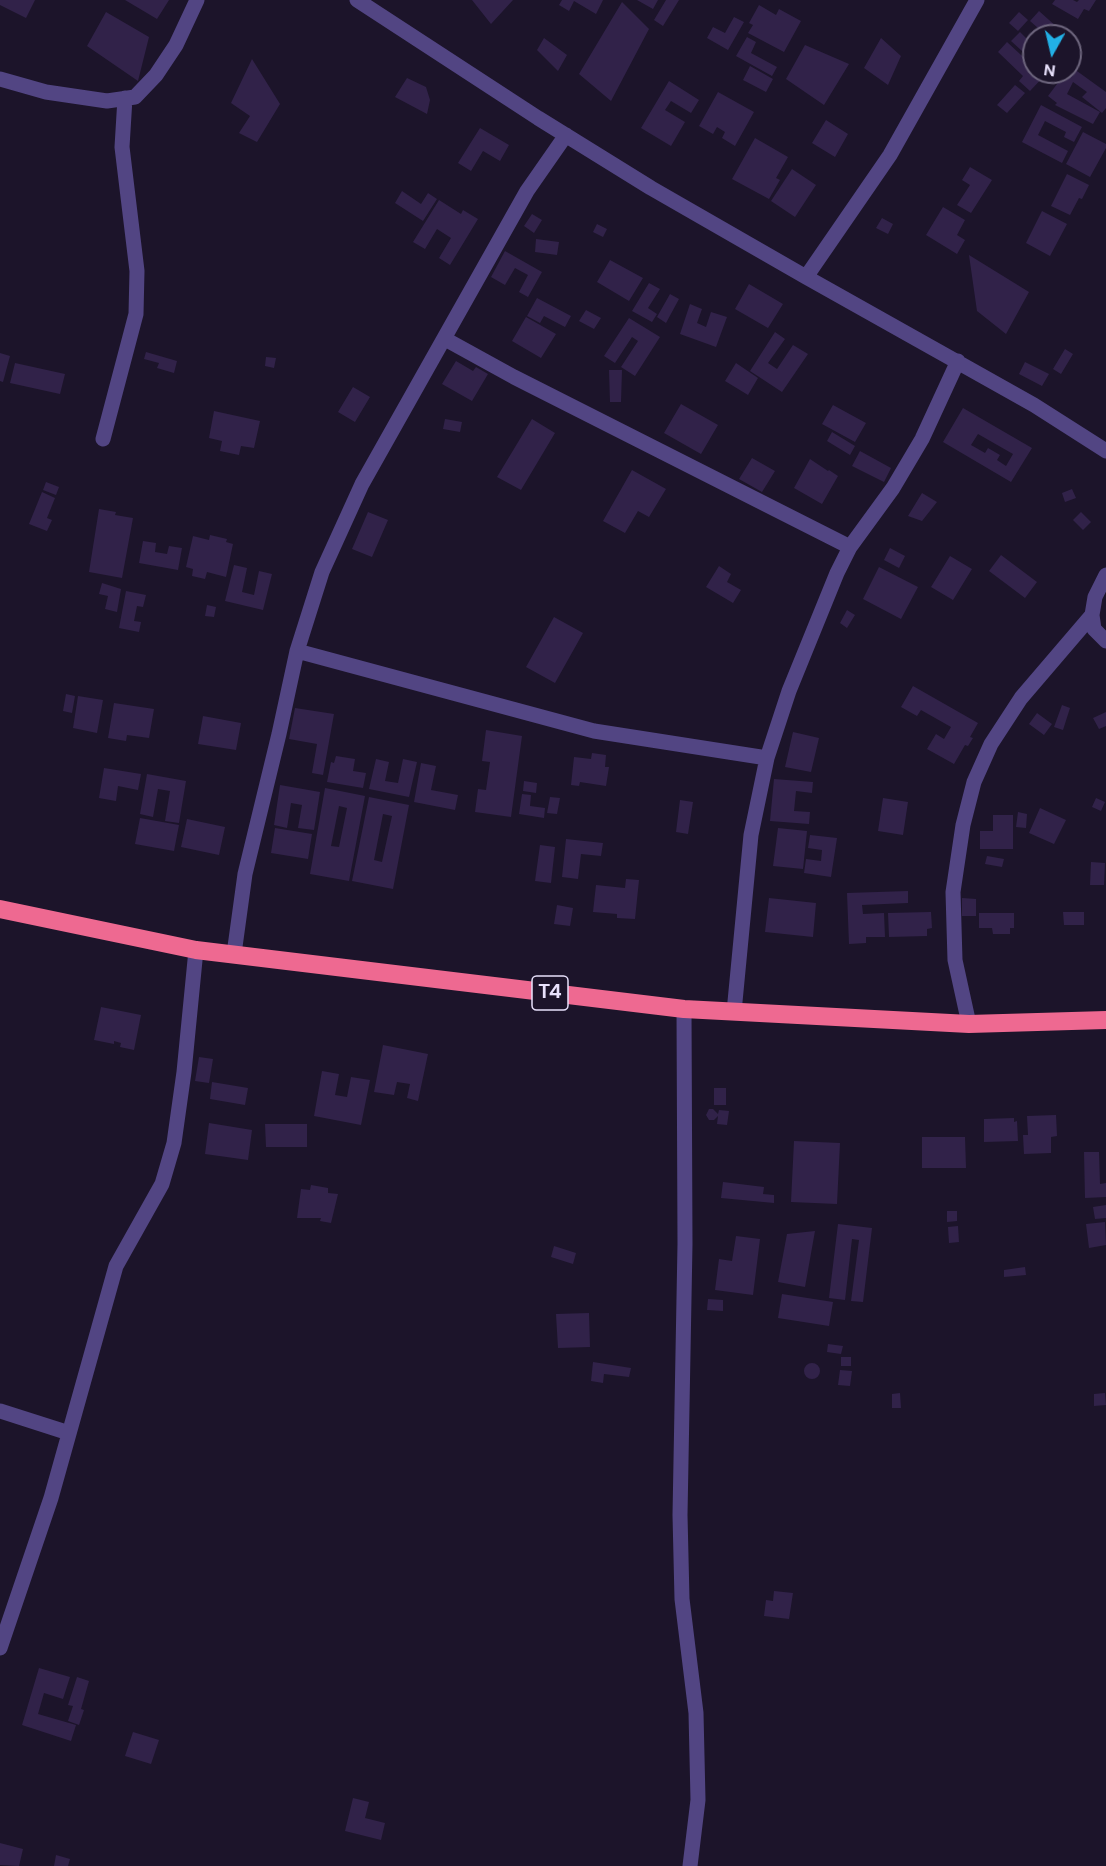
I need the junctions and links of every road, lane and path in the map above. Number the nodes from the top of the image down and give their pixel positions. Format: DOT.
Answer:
graph roads {
  1 [pos="197,0"];
  2 [pos="357,0"];
  3 [pos="977,0"];
  4 [pos="0,79"];
  5 [pos="125,98"];
  6 [pos="566,135"];
  7 [pos="806,277"];
  8 [pos="445,339"];
  9 [pos="958,361"];
  10 [pos="103,439"];
  11 [pos="1106,451"];
  12 [pos="850,547"];
  13 [pos="1106,575"];
  14 [pos="1092,615"];
  15 [pos="1106,642"];
  16 [pos="297,651"];
  17 [pos="767,758"];
  18 [pos="0,909"];
  19 [pos="196,951"];
  20 [pos="234,954"];
  21 [pos="684,1009"];
  22 [pos="734,1012"];
  23 [pos="1106,1020"];
  24 [pos="969,1024"];
  25 [pos="0,1411"];
  26 [pos="69,1433"];
  27 [pos="0,1648"];
  28 [pos="690,1866"];
  1 -- 5 [label="street"];
  2 -- 6 [label="street"];
  3 -- 7 [label="street"];
  4 -- 5 [label="street"];
  5 -- 10 [label="street"];
  6 -- 7 [label="street"];
  6 -- 8 [label="street"];
  7 -- 9 [label="street"];
  8 -- 12 [label="street"];
  8 -- 16 [label="street"];
  9 -- 11 [label="street"];
  9 -- 12 [label="street"];
  12 -- 17 [label="street"];
  13 -- 14 [label="street"];
  14 -- 15 [label="street"];
  14 -- 24 [label="street"];
  16 -- 17 [label="street"];
  16 -- 20 [label="street"];
  17 -- 22 [label="street"];
  18 -- 19 [label="highway, T4"];
  19 -- 20 [label="highway, T4"];
  19 -- 26 [label="street"];
  20 -- 21 [label="highway, T4"];
  21 -- 22 [label="highway, T4"];
  21 -- 28 [label="street"];
  22 -- 24 [label="highway, T4"];
  23 -- 24 [label="highway, T4"];
  25 -- 26 [label="street"];
  26 -- 27 [label="street"];
}
